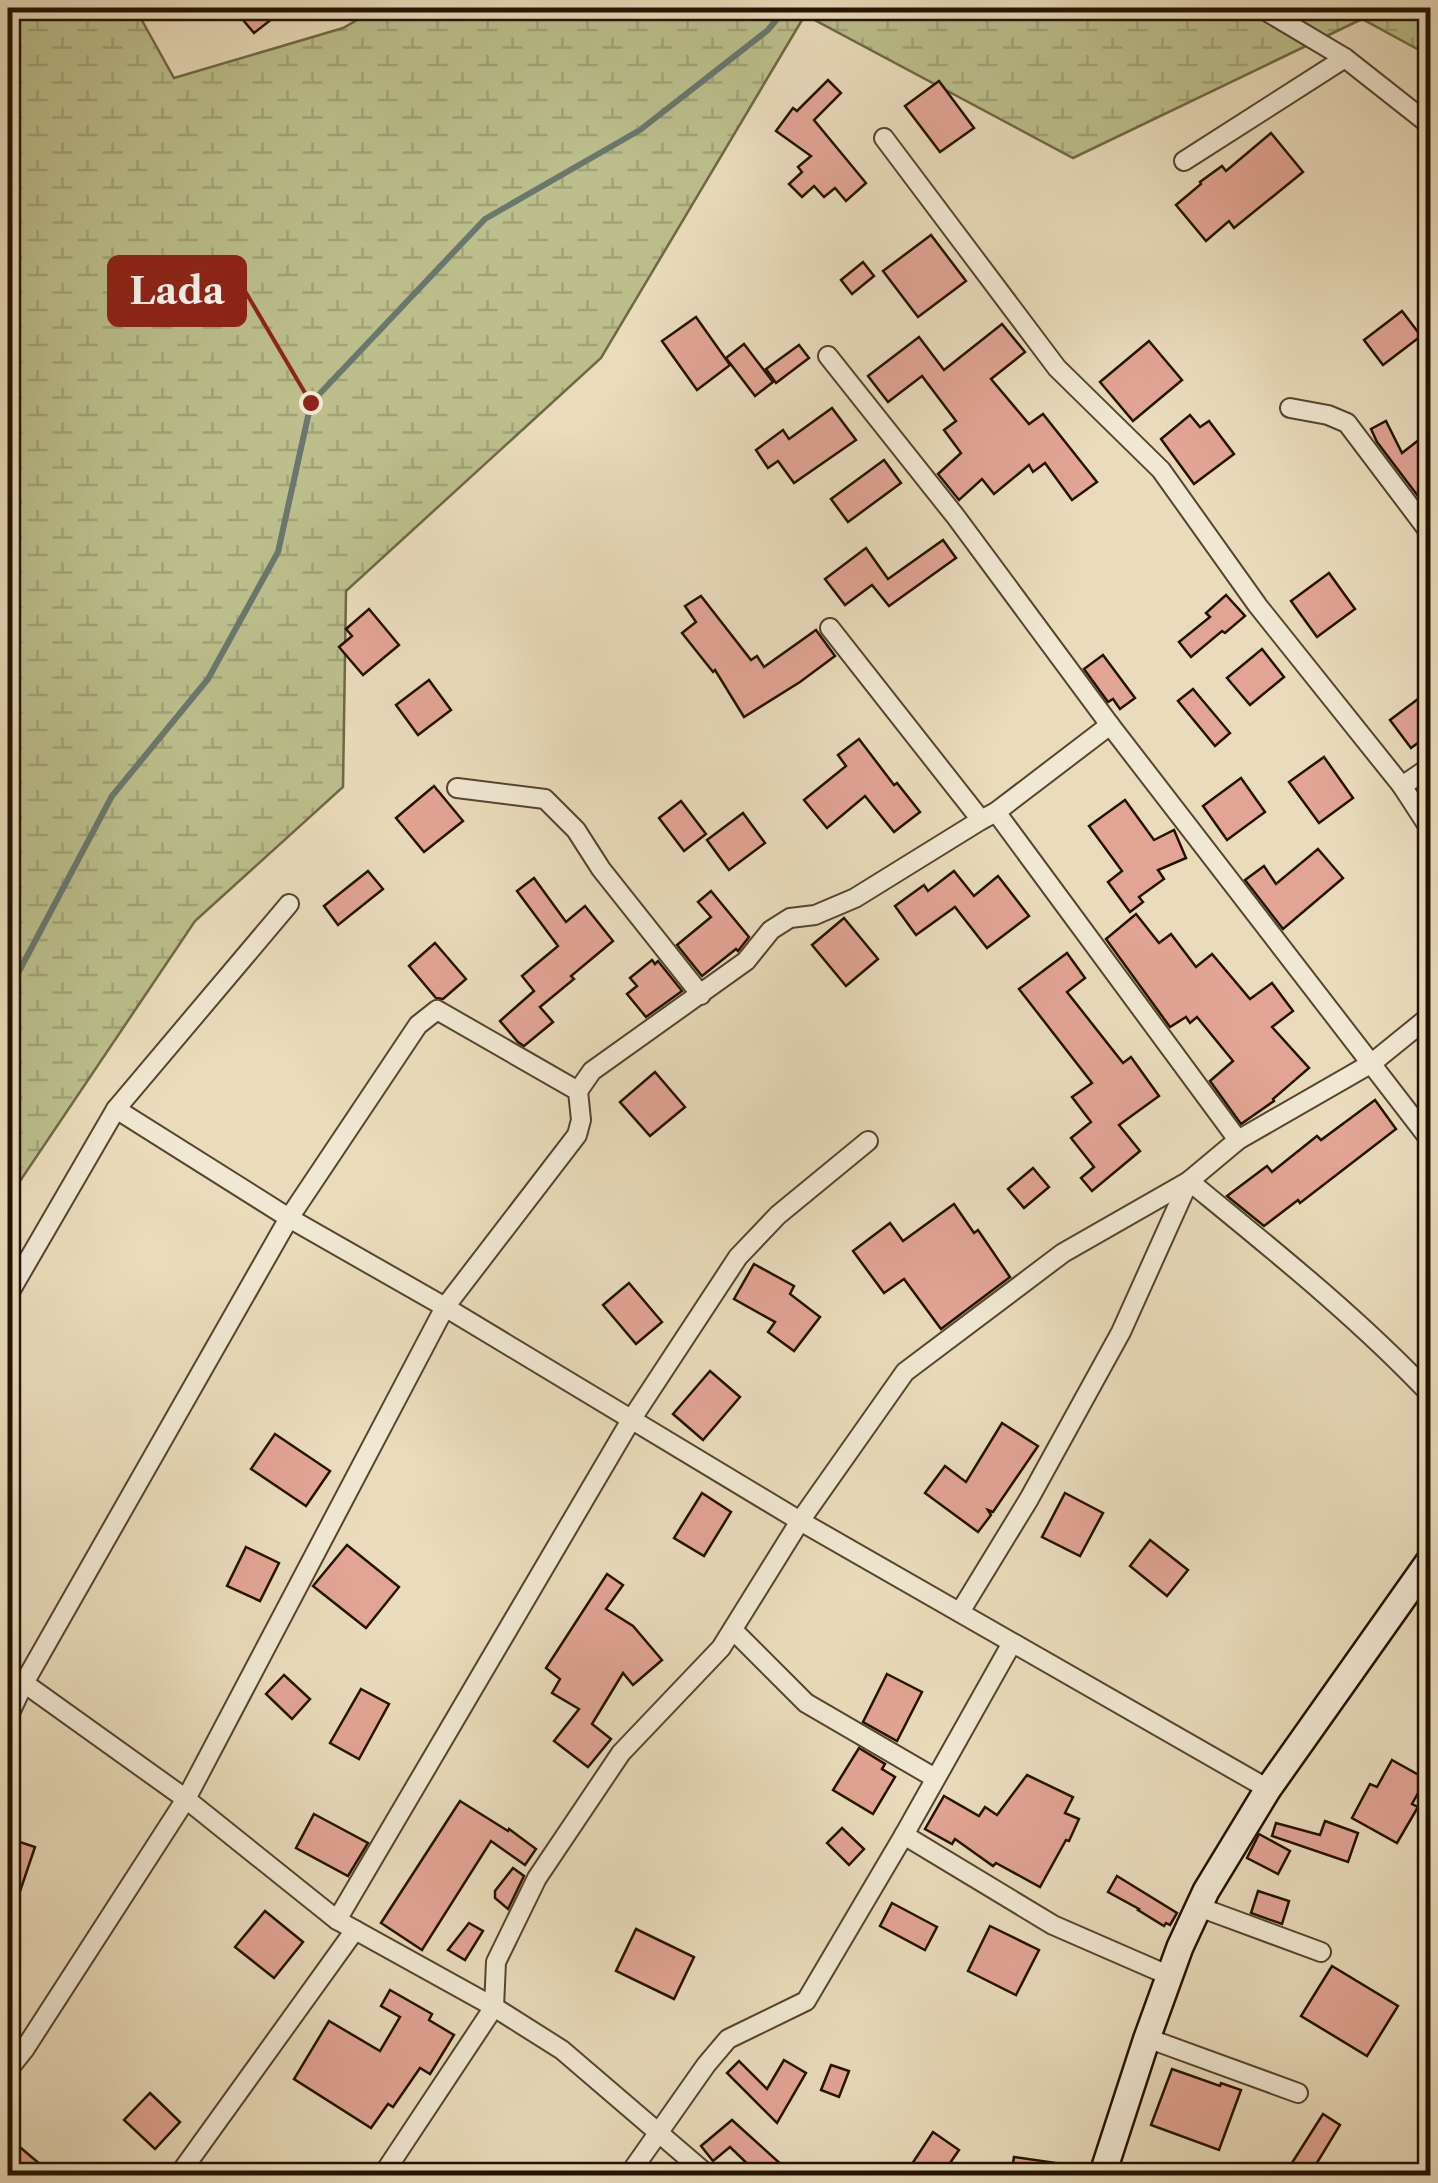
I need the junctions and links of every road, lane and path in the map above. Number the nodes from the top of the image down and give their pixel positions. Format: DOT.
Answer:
graph roads {
  1 [pos="1262,8"];
  2 [pos="1344,58"];
  3 [pos="1430,125"];
  4 [pos="884,138"];
  5 [pos="1184,161"];
  6 [pos="828,356"];
  7 [pos="1290,408"];
  8 [pos="1430,533"];
  9 [pos="830,628"];
  10 [pos="1110,725"];
  11 [pos="1430,767"];
  12 [pos="1402,786"];
  13 [pos="457,788"];
  14 [pos="988,816"];
  15 [pos="1430,829"];
  16 [pos="289,904"];
  17 [pos="701,995"];
  18 [pos="1430,1016"];
  19 [pos="1372,1063"];
  20 [pos="578,1090"];
  21 [pos="116,1109"];
  22 [pos="868,1140"];
  23 [pos="1238,1140"];
  24 [pos="1430,1140"];
  25 [pos="1189,1182"];
  26 [pos="288,1218"];
  27 [pos="8,1295"];
  28 [pos="445,1307"];
  29 [pos="1430,1394"];
  30 [pos="632,1420"];
  31 [pos="800,1521"];
  32 [pos="1430,1560"];
  33 [pos="960,1612"];
  34 [pos="732,1630"];
  35 [pos="1012,1643"];
  36 [pos="16,1679"];
  37 [pos="8,1716"];
  38 [pos="935,1778"];
  39 [pos="1268,1789"];
  40 [pos="186,1800"];
  41 [pos="904,1835"];
  42 [pos="1198,1906"];
  43 [pos="338,1920"];
  44 [pos="355,1930"];
  45 [pos="1322,1952"];
  46 [pos="1170,1976"];
  47 [pos="494,2007"];
  48 [pos="1146,2038"];
  49 [pos="8,2070"];
  50 [pos="1298,2093"];
  51 [pos="657,2132"];
  52 [pos="178,2176"];
  53 [pos="382,2176"];
  54 [pos="628,2176"];
  55 [pos="709,2176"];
  56 [pos="1102,2176"];
  1 -- 2 [label="street"];
  2 -- 3 [label="street"];
  2 -- 5 [label="street"];
  4 -- 12 [label="street"];
  6 -- 10 [label="street"];
  7 -- 8 [label="street"];
  9 -- 14 [label="street"];
  10 -- 14 [label="street"];
  10 -- 19 [label="street"];
  11 -- 12 [label="street"];
  12 -- 15 [label="street"];
  13 -- 17 [label="street"];
  14 -- 17 [label="street"];
  14 -- 23 [label="street"];
  16 -- 21 [label="street"];
  17 -- 20 [label="street"];
  18 -- 19 [label="street"];
  19 -- 23 [label="street"];
  19 -- 24 [label="street"];
  20 -- 26 [label="street"];
  20 -- 28 [label="street"];
  21 -- 26 [label="street"];
  21 -- 27 [label="street"];
  22 -- 30 [label="street"];
  23 -- 25 [label="street"];
  25 -- 29 [label="street"];
  25 -- 31 [label="street"];
  25 -- 33 [label="street"];
  26 -- 28 [label="street"];
  26 -- 36 [label="street"];
  28 -- 30 [label="street"];
  28 -- 40 [label="street"];
  30 -- 31 [label="street"];
  30 -- 43 [label="street"];
  31 -- 33 [label="street"];
  31 -- 34 [label="street"];
  32 -- 39 [label="street"];
  33 -- 35 [label="street"];
  34 -- 38 [label="street"];
  34 -- 47 [label="street"];
  35 -- 38 [label="street"];
  35 -- 39 [label="street"];
  36 -- 37 [label="street"];
  36 -- 40 [label="street"];
  38 -- 41 [label="street"];
  39 -- 42 [label="street"];
  40 -- 43 [label="street"];
  40 -- 49 [label="street"];
  41 -- 46 [label="street"];
  41 -- 51 [label="street"];
  42 -- 45 [label="street"];
  42 -- 46 [label="street"];
  43 -- 44 [label="street"];
  44 -- 47 [label="street"];
  44 -- 52 [label="street"];
  46 -- 48 [label="street"];
  47 -- 51 [label="street"];
  47 -- 53 [label="street"];
  48 -- 50 [label="street"];
  48 -- 56 [label="street"];
  51 -- 54 [label="street"];
  51 -- 55 [label="street"];
}
